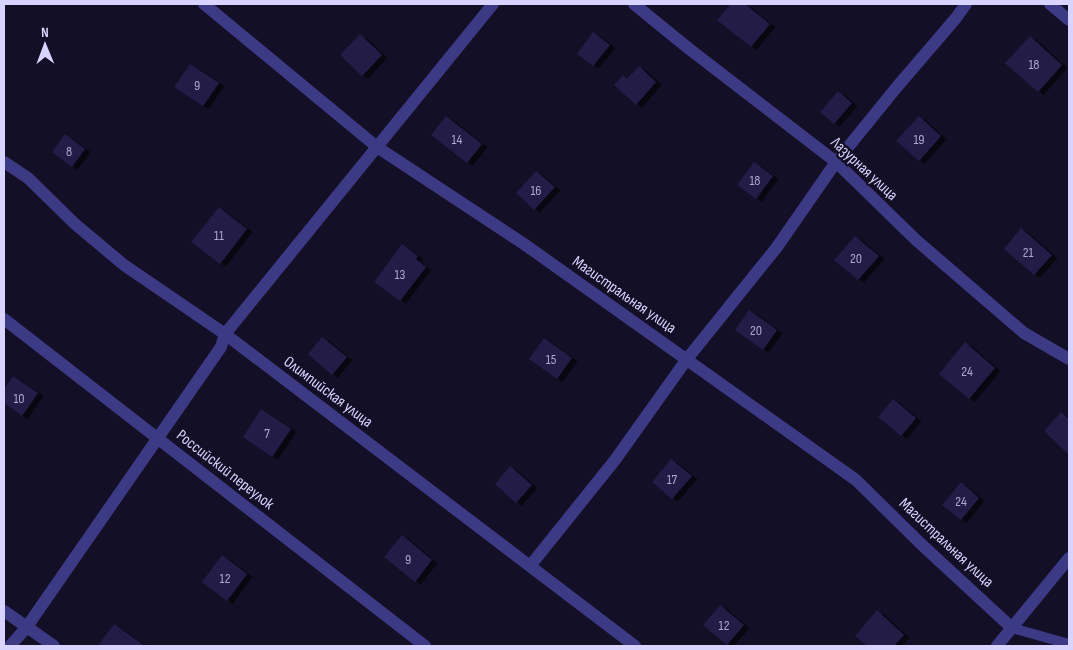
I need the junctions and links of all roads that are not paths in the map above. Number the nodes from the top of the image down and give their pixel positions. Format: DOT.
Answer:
graph roads {
  1 [pos="204,4"];
  2 [pos="493,4"];
  3 [pos="634,4"];
  4 [pos="966,4"];
  5 [pos="1050,4"];
  6 [pos="1069,20"];
  7 [pos="377,147"];
  8 [pos="4,162"];
  9 [pos="836,162"];
  10 [pos="4,319"];
  11 [pos="224,334"];
  12 [pos="688,359"];
  13 [pos="1069,359"];
  14 [pos="158,439"];
  15 [pos="1069,558"];
  16 [pos="530,566"];
  17 [pos="4,610"];
  18 [pos="26,628"];
  19 [pos="1012,628"];
  20 [pos="1069,644"];
  21 [pos="10,646"];
  22 [pos="54,646"];
  23 [pos="426,646"];
  24 [pos="635,646"];
  25 [pos="997,646"];
  1 -- 7 [label="street, Магистральная улица"];
  2 -- 7 [label="street"];
  3 -- 9 [label="street, Лазурная улица"];
  4 -- 9 [label="street"];
  5 -- 6 [label="street"];
  7 -- 11 [label="street"];
  7 -- 12 [label="street, Магистральная улица"];
  8 -- 11 [label="street, Олимпийская улица"];
  9 -- 12 [label="street"];
  9 -- 13 [label="street, Лазурная улица"];
  10 -- 14 [label="street, Российский переулок"];
  11 -- 14 [label="street"];
  11 -- 16 [label="street, Олимпийская улица"];
  12 -- 16 [label="street"];
  12 -- 19 [label="street, Магистральная улица"];
  14 -- 18 [label="street"];
  14 -- 23 [label="street, Российский переулок"];
  15 -- 19 [label="street"];
  16 -- 24 [label="street, Олимпийская улица"];
  17 -- 18 [label="street"];
  18 -- 21 [label="street"];
  18 -- 22 [label="street"];
  19 -- 20 [label="lane"];
  19 -- 25 [label="street"];
}
